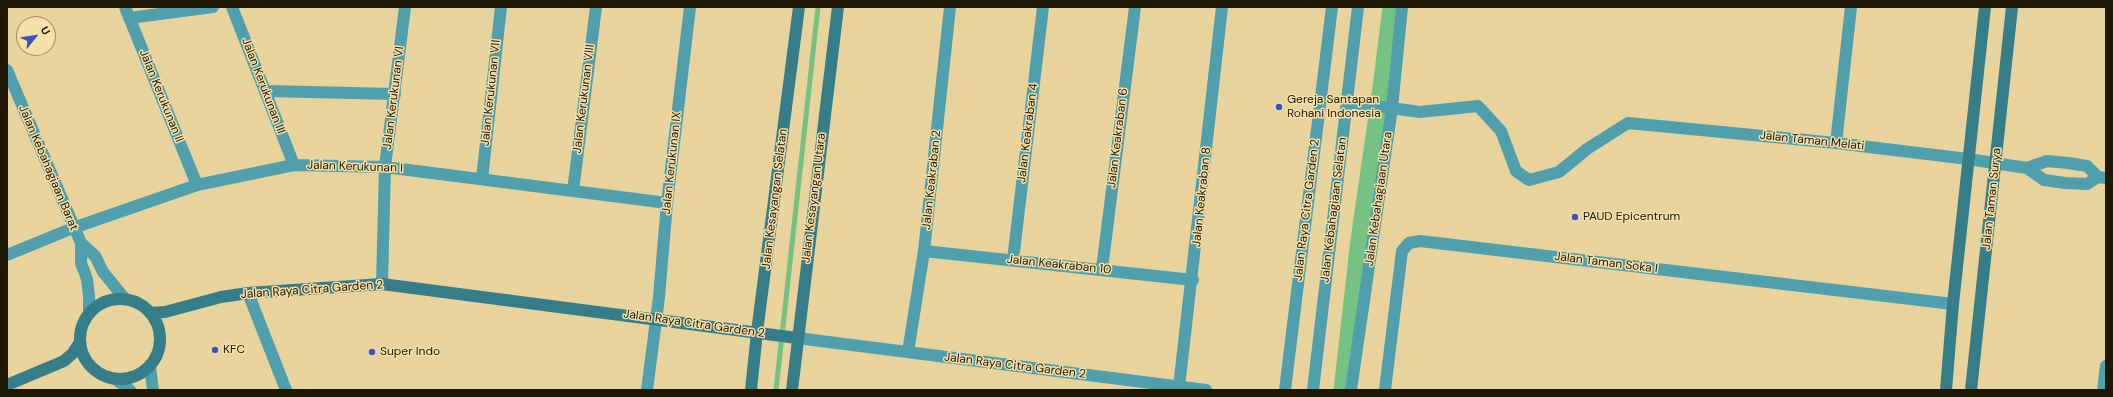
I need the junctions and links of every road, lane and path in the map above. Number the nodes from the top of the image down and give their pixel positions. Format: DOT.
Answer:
graph roads {
  1 [pos="213,7"];
  2 [pos="232,7"];
  3 [pos="405,7"];
  4 [pos="501,7"];
  5 [pos="596,7"];
  6 [pos="690,7"];
  7 [pos="799,7"];
  8 [pos="838,7"];
  9 [pos="950,7"];
  10 [pos="1042,7"];
  11 [pos="1135,7"];
  12 [pos="1222,7"];
  13 [pos="1332,7"];
  14 [pos="1358,7"];
  15 [pos="1402,7"];
  16 [pos="1850,7"];
  17 [pos="1986,7"];
  18 [pos="2012,7"];
  19 [pos="127,12"];
  20 [pos="7,70"];
  21 [pos="266,91"];
  22 [pos="395,94"];
  23 [pos="1347,102"];
  24 [pos="1392,108"];
  25 [pos="1836,143"];
  26 [pos="1968,159"];
  27 [pos="1996,163"];
  28 [pos="294,165"];
  29 [pos="385,167"];
  30 [pos="2027,168"];
  31 [pos="2102,177"];
  32 [pos="482,179"];
  33 [pos="196,185"];
  34 [pos="573,191"];
  35 [pos="667,203"];
  36 [pos="73,228"];
  37 [pos="81,243"];
  38 [pos="924,251"];
  39 [pos="7,255"];
  40 [pos="1013,260"];
  41 [pos="1102,270"];
  42 [pos="1193,280"];
  43 [pos="382,284"];
  44 [pos="248,293"];
  45 [pos="125,299"];
  46 [pos="1953,304"];
  47 [pos="182,308"];
  48 [pos="89,313"];
  49 [pos="150,313"];
  50 [pos="655,319"];
  51 [pos="159,330"];
  52 [pos="758,333"];
  53 [pos="795,338"];
  54 [pos="80,342"];
  55 [pos="908,352"];
  56 [pos="64,361"];
  57 [pos="88,363"];
  58 [pos="2106,366"];
  59 [pos="150,367"];
  60 [pos="115,379"];
  61 [pos="7,385"];
  62 [pos="1179,387"];
  63 [pos="130,390"];
  64 [pos="153,390"];
  65 [pos="286,390"];
  66 [pos="648,390"];
  67 [pos="751,390"];
  68 [pos="792,390"];
  69 [pos="1206,390"];
  70 [pos="1285,390"];
  71 [pos="1313,390"];
  72 [pos="1351,390"];
  73 [pos="1385,390"];
  74 [pos="1946,390"];
  75 [pos="1971,390"];
  76 [pos="2103,390"];
  1 -- 19 [label="street"];
  2 -- 21 [label="street, Jalan Kerukunan III"];
  3 -- 22 [label="street, Jalan Kerukunan VI"];
  4 -- 32 [label="street, Jalan Kerukunan VII"];
  5 -- 34 [label="street, Jalan Kerukunan VIII"];
  6 -- 35 [label="street, Jalan Kerukunan IX"];
  7 -- 52 [label="street, Jalan Kesayangan Selatan"];
  8 -- 53 [label="street, Jalan Kesayangan Utara"];
  9 -- 38 [label="street, Jalan Keakraban 2"];
  10 -- 40 [label="street, Jalan Keakraban 4"];
  11 -- 41 [label="street, Jalan Keakraban 6"];
  12 -- 42 [label="street, Jalan Keakraban 8"];
  13 -- 70 [label="street, Jalan Raya Citra Garden 2"];
  14 -- 23 [label="street, Jalan Kebahagiaan Selatan"];
  15 -- 24 [label="street, Jalan Kebahagiaan Utara"];
  16 -- 25 [label="street"];
  17 -- 26 [label="street"];
  18 -- 27 [label="street, Jalan Taman Surya"];
  19 -- 33 [label="street, Jalan Kerukunan II"];
  20 -- 36 [label="street, Jalan Kebahagiaan Barat"];
  21 -- 22 [label="street"];
  21 -- 28 [label="street, Jalan Kerukunan III"];
  22 -- 29 [label="street, Jalan Kerukunan VI"];
  23 -- 24 [label="street"];
  23 -- 71 [label="street, Jalan Kebahagiaan Selatan"];
  24 -- 25 [label="street, Jalan Taman Melati"];
  24 -- 72 [label="street, Jalan Kebahagiaan Utara"];
  25 -- 26 [label="street, Jalan Taman Melati"];
  26 -- 27 [label="street, Jalan Taman Melati"];
  26 -- 46 [label="street"];
  27 -- 30 [label="street, Jalan Taman Melati"];
  27 -- 75 [label="street, Jalan Taman Surya"];
  28 -- 29 [label="street, Jalan Kerukunan I"];
  28 -- 33 [label="street, Jalan Kerukunan I"];
  29 -- 32 [label="street, Jalan Kerukunan I"];
  29 -- 43 [label="street, Jalan Kerukunan VI"];
  30 -- 31 [label="street"];
  30 -- 31 [label="street"];
  32 -- 34 [label="street, Jalan Kerukunan I"];
  33 -- 36 [label="street, Jalan Kerukunan I"];
  34 -- 35 [label="street, Jalan Kerukunan I"];
  35 -- 50 [label="street, Jalan Kerukunan IX"];
  36 -- 37 [label="street, Jalan Kebahagiaan Barat"];
  36 -- 39 [label="street, Jalan Kerukunan I"];
  37 -- 45 [label="street, Jalan Kebahagiaan Barat"];
  37 -- 48 [label="street, Jalan Kebahagiaan Barat"];
  38 -- 40 [label="street, Jalan Keakraban 10"];
  38 -- 55 [label="street, Jalan Keakraban 2"];
  40 -- 41 [label="street, Jalan Keakraban 10"];
  41 -- 42 [label="street, Jalan Keakraban 10"];
  42 -- 62 [label="street, Jalan Keakraban 8"];
  43 -- 44 [label="street, Jalan Raya Citra Garden 2"];
  43 -- 50 [label="street, Jalan Raya Citra Garden 2"];
  44 -- 47 [label="street, Jalan Raya Citra Garden 2"];
  44 -- 65 [label="street"];
  45 -- 48 [label="street"];
  45 -- 49 [label="street"];
  46 -- 73 [label="street, Jalan Taman Soka I"];
  46 -- 74 [label="street"];
  47 -- 49 [label="street, Jalan Raya Citra Garden 2"];
  47 -- 51 [label="street, Jalan Raya Citra Garden 2"];
  48 -- 54 [label="street"];
  49 -- 51 [label="street"];
  50 -- 52 [label="street, Jalan Raya Citra Garden 2"];
  50 -- 66 [label="street, Jalan Kerukunan IX"];
  51 -- 59 [label="street"];
  52 -- 53 [label="street, Jalan Raya Citra Garden 2"];
  52 -- 67 [label="street, Jalan Kesayangan Selatan"];
  53 -- 55 [label="street, Jalan Raya Citra Garden 2"];
  53 -- 68 [label="street, Jalan Kesayangan Utara"];
  54 -- 56 [label="street"];
  54 -- 57 [label="street"];
  55 -- 62 [label="street, Jalan Raya Citra Garden 2"];
  56 -- 57 [label="street"];
  56 -- 61 [label="street"];
  57 -- 60 [label="street"];
  58 -- 76 [label="street"];
  59 -- 60 [label="street"];
  59 -- 64 [label="street"];
  60 -- 63 [label="street"];
  62 -- 69 [label="street, Jalan Raya Citra Garden 2"];
}
